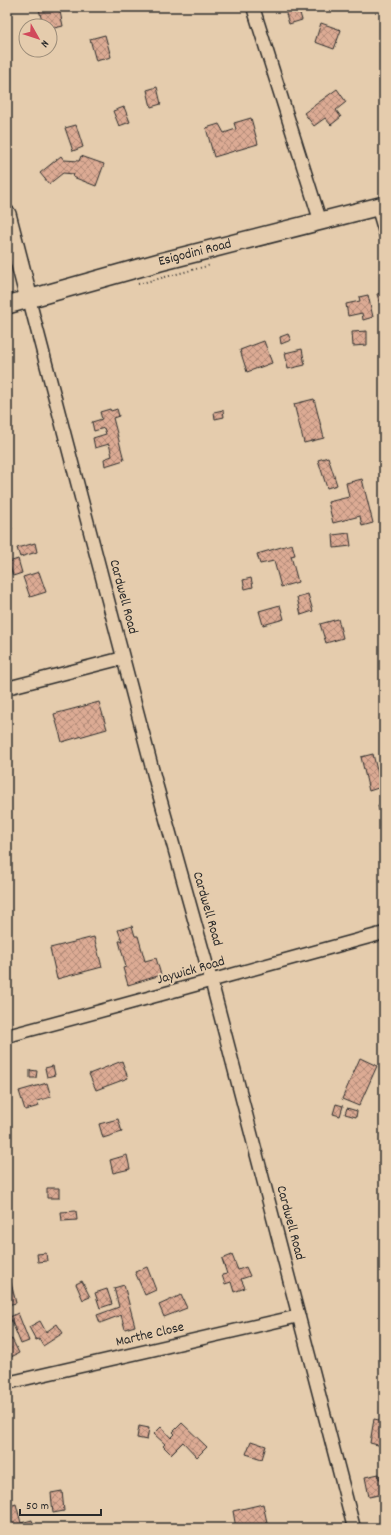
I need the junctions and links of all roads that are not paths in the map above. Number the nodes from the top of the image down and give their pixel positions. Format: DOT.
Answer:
graph roads {
  1 [pos="253,7"];
  2 [pos="379,206"];
  3 [pos="7,214"];
  4 [pos="320,220"];
  5 [pos="384,240"];
  6 [pos="29,299"];
  7 [pos="7,305"];
  8 [pos="123,658"];
  9 [pos="7,688"];
  10 [pos="384,933"];
  11 [pos="211,980"];
  12 [pos="7,1036"];
  13 [pos="299,1316"];
  14 [pos="7,1383"];
  15 [pos="354,1528"];
  1 -- 4 [label="street"];
  2 -- 4 [label="main road, Esigodini Road"];
  2 -- 5 [label="lane"];
  3 -- 6 [label="main road"];
  4 -- 6 [label="main road, Esigodini Road"];
  6 -- 7 [label="main road, Esigodini Road"];
  6 -- 8 [label="street, Cardwell Road"];
  8 -- 9 [label="street"];
  8 -- 11 [label="street, Cardwell Road"];
  10 -- 11 [label="street, Jaywick Road"];
  11 -- 12 [label="street, Jaywick Road"];
  11 -- 13 [label="street, Cardwell Road"];
  13 -- 14 [label="street, Marthe Close"];
  13 -- 15 [label="street, Cardwell Road"];
}
